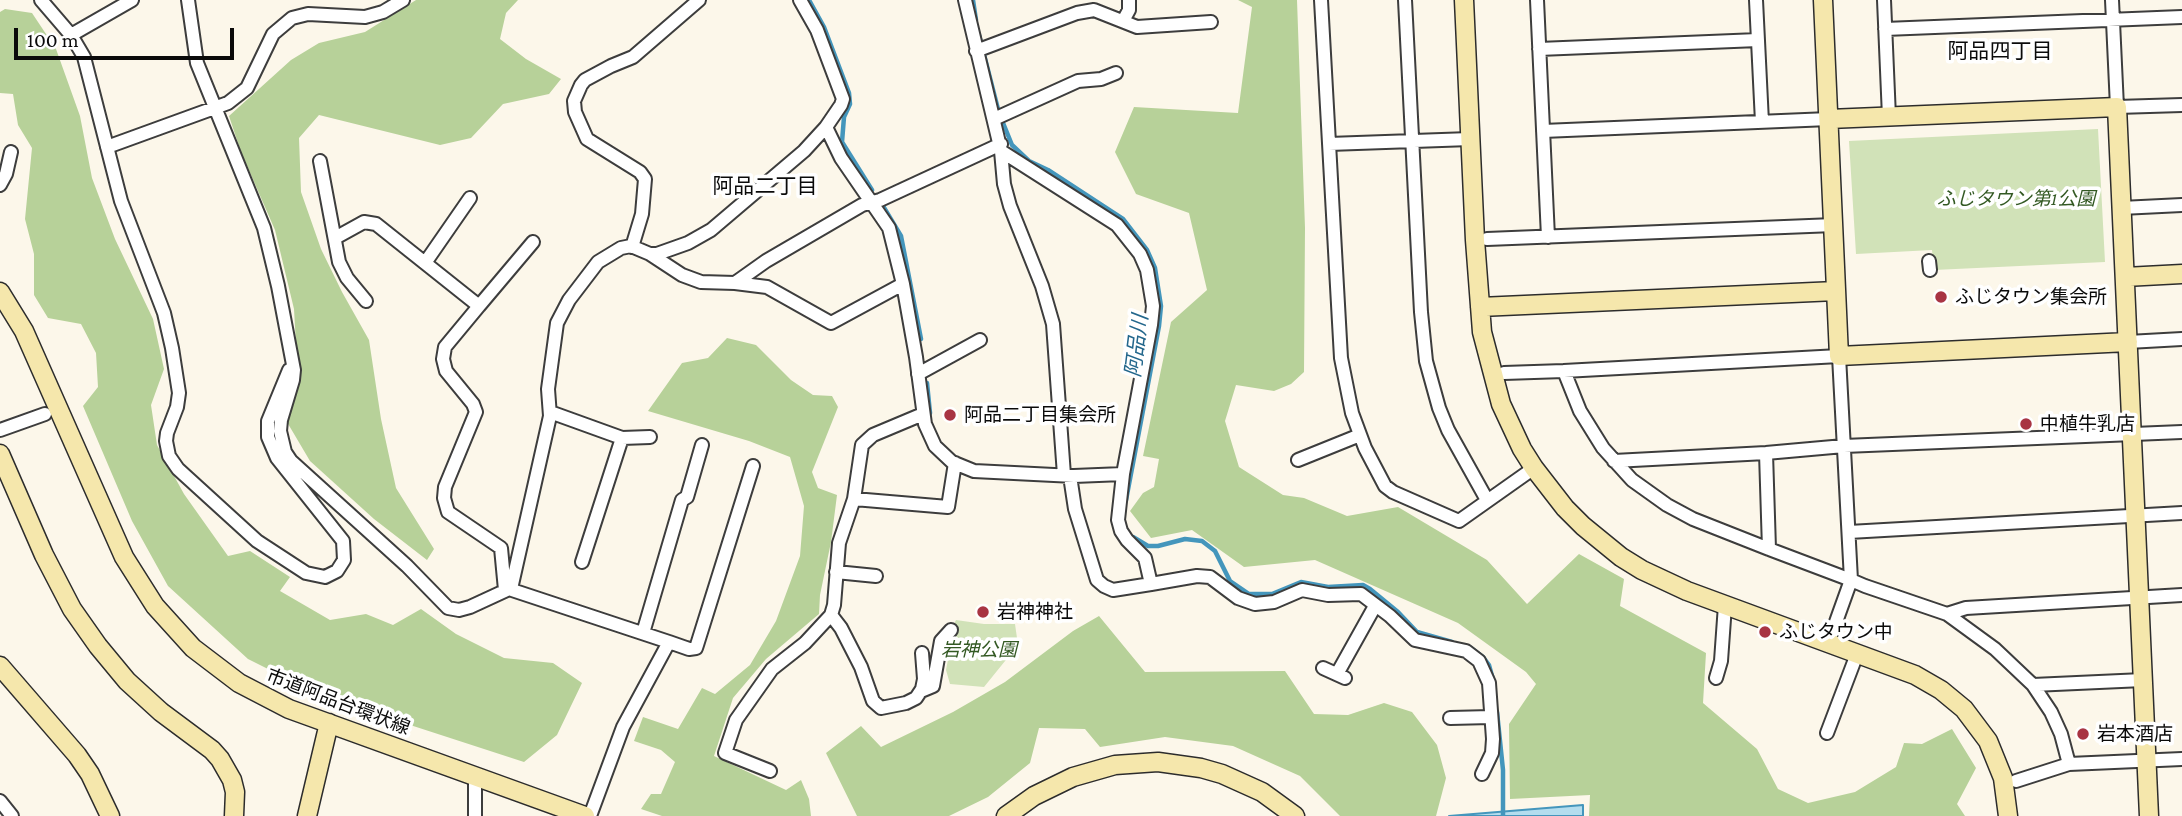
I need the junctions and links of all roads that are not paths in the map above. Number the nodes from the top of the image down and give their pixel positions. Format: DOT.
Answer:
graph roads {
  1 [pos="41,0"];
  2 [pos="132,0"];
  3 [pos="188,0"];
  4 [pos="403,0"];
  5 [pos="699,0"];
  6 [pos="800,0"];
  7 [pos="965,0"];
  8 [pos="1129,0"];
  9 [pos="1321,0"];
  10 [pos="1405,0"];
  11 [pos="1464,0"];
  12 [pos="1537,0"];
  13 [pos="1756,0"];
  14 [pos="1823,0"];
  15 [pos="1884,0"];
  16 [pos="2112,0"];
  17 [pos="1084,6"];
  18 [pos="2182,17"];
  19 [pos="2113,20"];
  20 [pos="1123,21"];
  21 [pos="1211,22"];
  22 [pos="1885,29"];
  23 [pos="71,35"];
  24 [pos="1758,40"];
  25 [pos="1539,49"];
  26 [pos="982,50"];
  27 [pos="1116,73"];
  28 [pos="2182,105"];
  29 [pos="2117,107"];
  30 [pos="217,108"];
  31 [pos="1889,117"];
  32 [pos="994,119"];
  33 [pos="1829,119"];
  34 [pos="1762,122"];
  35 [pos="826,127"];
  36 [pos="1543,131"];
  37 [pos="1470,139"];
  38 [pos="1412,141"];
  39 [pos="1329,144"];
  40 [pos="107,147"];
  41 [pos="1001,148"];
  42 [pos="11,152"];
  43 [pos="320,161"];
  44 [pos="0,185"];
  45 [pos="470,198"];
  46 [pos="876,201"];
  47 [pos="2182,205"];
  48 [pos="2121,208"];
  49 [pos="1834,225"];
  50 [pos="1548,237"];
  51 [pos="335,238"];
  52 [pos="1487,239"];
  53 [pos="533,242"];
  54 [pos="632,247"];
  55 [pos="650,254"];
  56 [pos="425,263"];
  57 [pos="2182,274"];
  58 [pos="2124,277"];
  59 [pos="735,283"];
  60 [pos="903,284"];
  61 [pos="1836,291"];
  62 [pos="0,292"];
  63 [pos="366,301"];
  64 [pos="479,306"];
  65 [pos="1480,307"];
  66 [pos="2182,339"];
  67 [pos="980,340"];
  68 [pos="2128,342"];
  69 [pos="1839,356"];
  70 [pos="293,360"];
  71 [pos="923,371"];
  72 [pos="1564,371"];
  73 [pos="1503,373"];
  74 [pos="550,412"];
  75 [pos="45,414"];
  76 [pos="923,414"];
  77 [pos="0,430"];
  78 [pos="2182,432"];
  79 [pos="2132,434"];
  80 [pos="1360,435"];
  81 [pos="650,437"];
  82 [pos="622,438"];
  83 [pos="702,445"];
  84 [pos="1844,446"];
  85 [pos="1766,453"];
  86 [pos="0,454"];
  87 [pos="1298,460"];
  88 [pos="1614,461"];
  89 [pos="955,463"];
  90 [pos="753,466"];
  91 [pos="1534,468"];
  92 [pos="1123,474"];
  93 [pos="1067,476"];
  94 [pos="854,499"];
  95 [pos="1487,500"];
  96 [pos="2182,513"];
  97 [pos="2135,515"];
  98 [pos="1849,532"];
  99 [pos="1769,549"];
  100 [pos="582,562"];
  101 [pos="836,572"];
  102 [pos="876,576"];
  103 [pos="1851,580"];
  104 [pos="1151,584"];
  105 [pos="508,589"];
  106 [pos="2182,595"];
  107 [pos="2139,597"];
  108 [pos="1375,606"];
  109 [pos="1726,606"];
  110 [pos="1947,614"];
  111 [pos="831,615"];
  112 [pos="951,630"];
  113 [pos="643,633"];
  114 [pos="1832,633"];
  115 [pos="669,642"];
  116 [pos="922,653"];
  117 [pos="1857,654"];
  118 [pos="0,666"];
  119 [pos="1323,668"];
  120 [pos="1716,678"];
  121 [pos="2143,680"];
  122 [pos="2032,685"];
  123 [pos="921,691"];
  124 [pos="1491,717"];
  125 [pos="1450,718"];
  126 [pos="329,723"];
  127 [pos="1827,733"];
  128 [pos="2182,759"];
  129 [pos="2147,761"];
  130 [pos="2069,764"];
  131 [pos="770,771"];
  132 [pos="1482,774"];
  133 [pos="475,776"];
  134 [pos="2016,780"];
  135 [pos="0,801"];
  136 [pos="12,816"];
  137 [pos="110,816"];
  138 [pos="234,816"];
  139 [pos="307,816"];
  140 [pos="475,816"];
  141 [pos="588,816"];
  142 [pos="1006,816"];
  143 [pos="1294,816"];
  144 [pos="2008,816"];
  145 [pos="2149,816"];
  1 -- 23 [label="street"];
  2 -- 23 [label="street"];
  3 -- 30 [label="street"];
  4 -- 30 [label="street"];
  5 -- 54 [label="street"];
  6 -- 35 [label="street"];
  7 -- 26 [label="street"];
  8 -- 20 [label="street"];
  9 -- 39 [label="street"];
  10 -- 38 [label="street"];
  11 -- 37 [label="street"];
  12 -- 25 [label="street"];
  13 -- 24 [label="street"];
  14 -- 33 [label="street"];
  15 -- 22 [label="street"];
  16 -- 19 [label="street"];
  17 -- 20 [label="street"];
  17 -- 26 [label="street"];
  18 -- 19 [label="street"];
  19 -- 22 [label="street"];
  19 -- 29 [label="street"];
  20 -- 21 [label="street"];
  22 -- 31 [label="street"];
  23 -- 40 [label="street"];
  24 -- 25 [label="street"];
  24 -- 34 [label="street"];
  25 -- 36 [label="street"];
  26 -- 32 [label="street"];
  27 -- 32 [label="street"];
  28 -- 29 [label="street"];
  29 -- 31 [label="street"];
  29 -- 48 [label="street"];
  30 -- 40 [label="street"];
  30 -- 70 [label="street"];
  31 -- 33 [label="street"];
  32 -- 41 [label="street"];
  33 -- 34 [label="street"];
  33 -- 49 [label="street"];
  34 -- 36 [label="street"];
  35 -- 46 [label="street"];
  35 -- 55 [label="street"];
  36 -- 50 [label="street"];
  37 -- 38 [label="street"];
  37 -- 65 [label="street"];
  38 -- 39 [label="street"];
  38 -- 95 [label="street"];
  39 -- 80 [label="street"];
  40 -- 70 [label="street"];
  41 -- 46 [label="street"];
  41 -- 92 [label="street"];
  41 -- 93 [label="street"];
  42 -- 44 [label="street"];
  43 -- 51 [label="street"];
  45 -- 56 [label="street"];
  46 -- 59 [label="street"];
  46 -- 60 [label="street"];
  47 -- 48 [label="street"];
  48 -- 58 [label="street"];
  49 -- 50 [label="street"];
  49 -- 61 [label="street"];
  50 -- 52 [label="street"];
  51 -- 56 [label="street"];
  51 -- 63 [label="street"];
  53 -- 64 [label="street"];
  54 -- 55 [label="street"];
  54 -- 74 [label="street"];
  55 -- 59 [label="street"];
  56 -- 64 [label="street"];
  57 -- 58 [label="street"];
  58 -- 68 [label="street"];
  59 -- 60 [label="street"];
  60 -- 71 [label="street"];
  61 -- 65 [label="street"];
  61 -- 69 [label="street"];
  62 -- 126 [label="street, 市道阿品台環状線"];
  64 -- 105 [label="street"];
  65 -- 91 [label="street"];
  66 -- 68 [label="street"];
  67 -- 71 [label="street"];
  68 -- 69 [label="street"];
  68 -- 79 [label="street"];
  69 -- 72 [label="street"];
  69 -- 84 [label="street"];
  70 -- 105 [label="street"];
  71 -- 76 [label="street"];
  72 -- 73 [label="street"];
  72 -- 88 [label="street"];
  74 -- 82 [label="street"];
  74 -- 105 [label="street"];
  75 -- 77 [label="street"];
  76 -- 89 [label="street"];
  76 -- 94 [label="street"];
  78 -- 79 [label="street"];
  79 -- 84 [label="street"];
  79 -- 97 [label="street"];
  80 -- 87 [label="street"];
  80 -- 95 [label="street"];
  81 -- 82 [label="street"];
  82 -- 100 [label="street"];
  83 -- 113 [label="street"];
  84 -- 85 [label="street"];
  84 -- 98 [label="street"];
  85 -- 88 [label="street"];
  85 -- 99 [label="street"];
  86 -- 138 [label="street"];
  88 -- 99 [label="street"];
  89 -- 93 [label="street"];
  89 -- 94 [label="street"];
  90 -- 115 [label="street"];
  91 -- 95 [label="street"];
  91 -- 109 [label="street"];
  92 -- 93 [label="street"];
  92 -- 104 [label="street"];
  93 -- 104 [label="street"];
  94 -- 101 [label="street"];
  96 -- 97 [label="street"];
  97 -- 98 [label="street"];
  97 -- 107 [label="street"];
  98 -- 103 [label="street"];
  99 -- 103 [label="street"];
  101 -- 102 [label="street"];
  101 -- 111 [label="street"];
  103 -- 110 [label="street"];
  103 -- 114 [label="street"];
  104 -- 108 [label="street"];
  105 -- 113 [label="street"];
  106 -- 107 [label="street"];
  107 -- 110 [label="street"];
  107 -- 121 [label="street"];
  108 -- 119 [label="street"];
  108 -- 124 [label="street"];
  109 -- 117 [label="street"];
  109 -- 120 [label="street"];
  110 -- 122 [label="street"];
  111 -- 123 [label="street"];
  111 -- 131 [label="street"];
  112 -- 123 [label="street"];
  113 -- 115 [label="street"];
  115 -- 141 [label="street"];
  116 -- 123 [label="street"];
  117 -- 127 [label="street"];
  117 -- 144 [label="street"];
  118 -- 137 [label="street"];
  121 -- 122 [label="street"];
  121 -- 129 [label="street"];
  122 -- 130 [label="street"];
  124 -- 125 [label="street"];
  124 -- 132 [label="street"];
  126 -- 133 [label="street, 市道阿品台環状線"];
  126 -- 139 [label="street"];
  128 -- 129 [label="street"];
  129 -- 130 [label="street"];
  129 -- 145 [label="street"];
  130 -- 134 [label="street"];
  133 -- 140 [label="street"];
  133 -- 141 [label="street, 市道阿品台環状線"];
  135 -- 136 [label="street"];
  142 -- 143 [label="street"];
}
